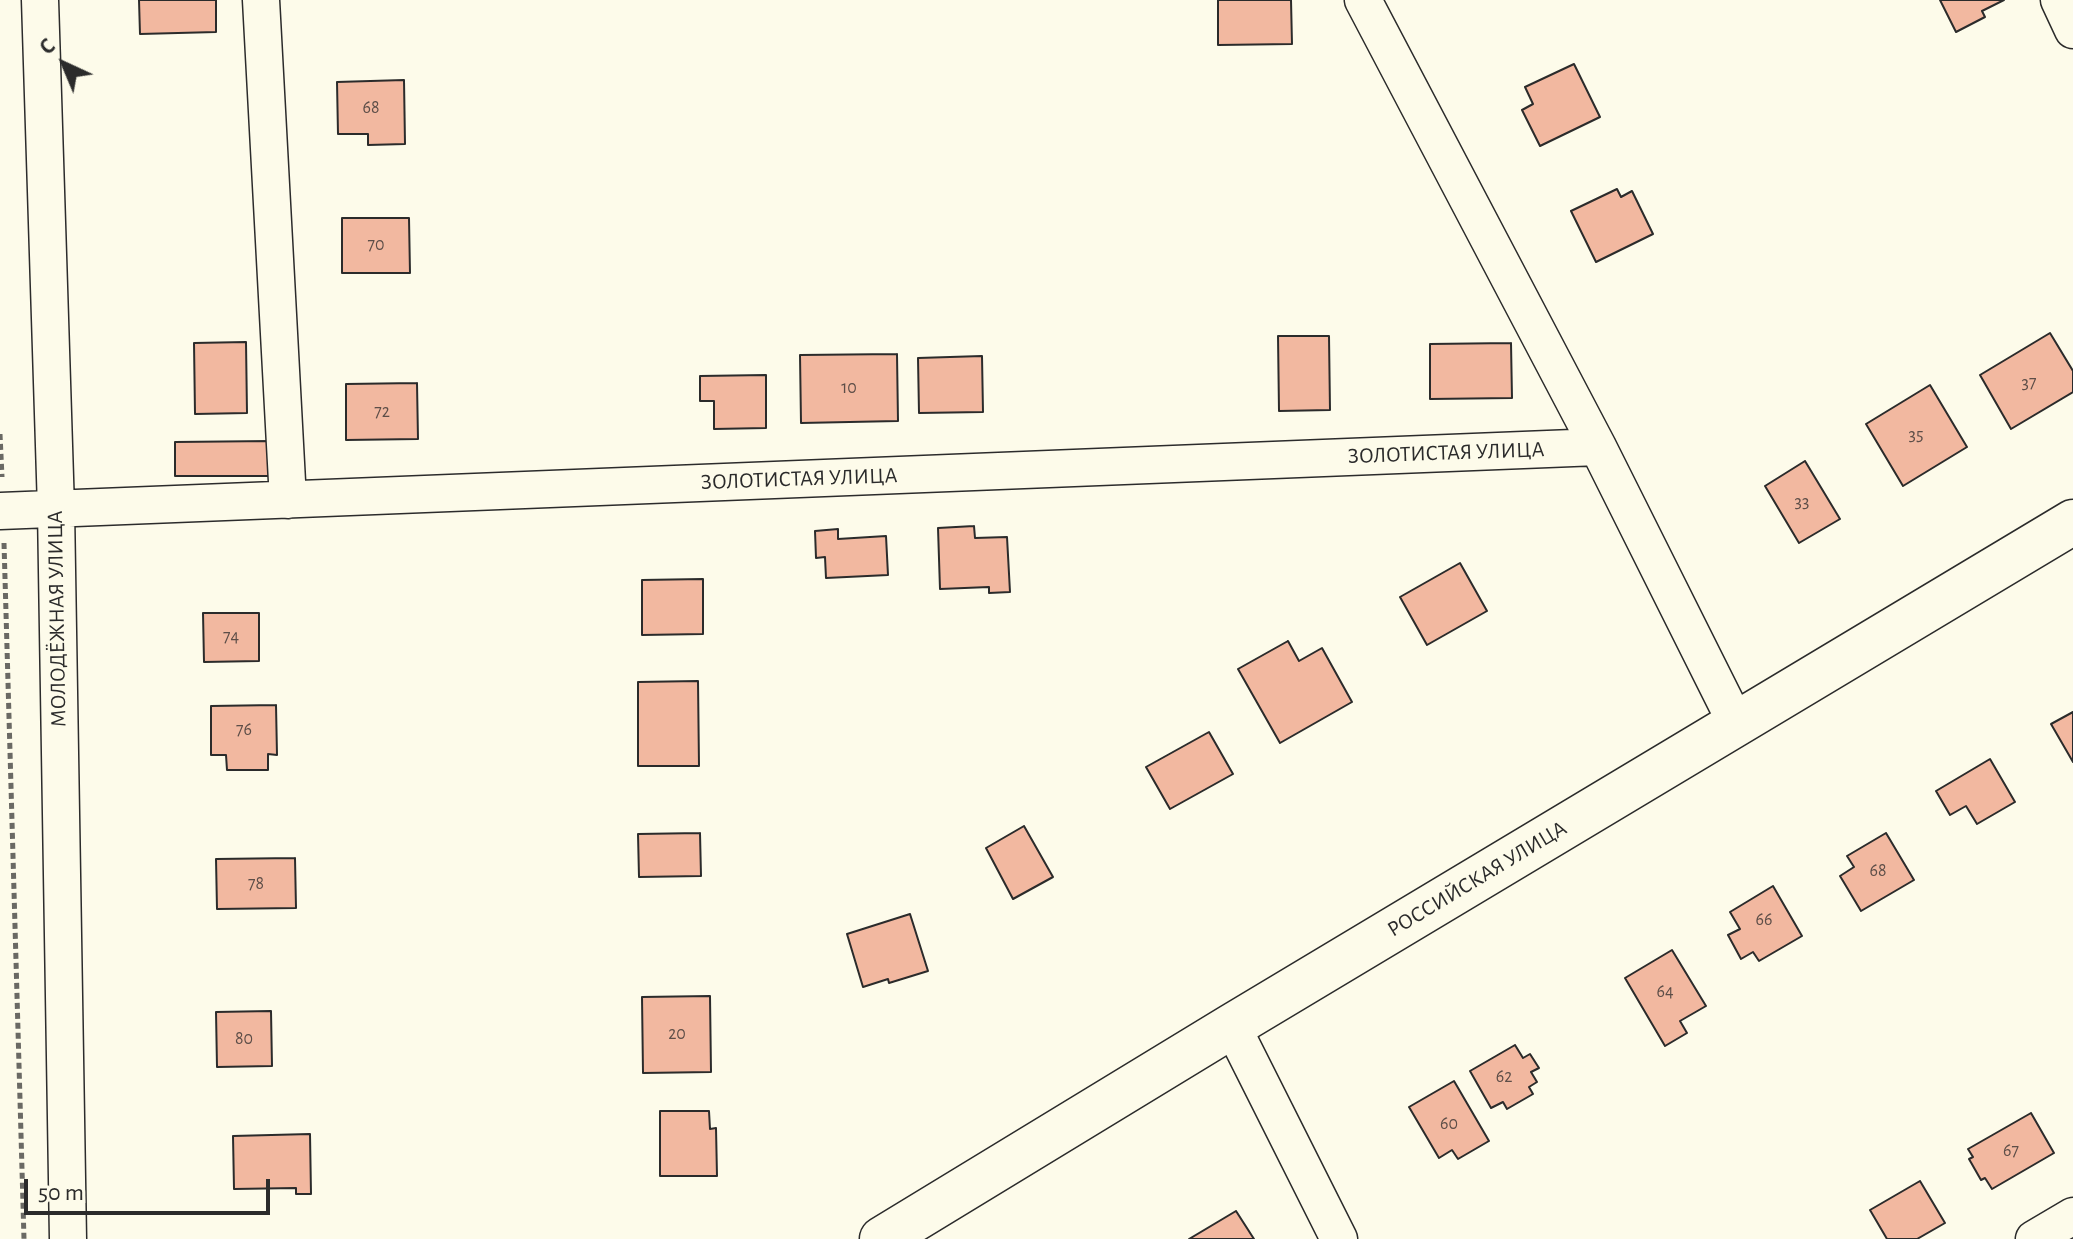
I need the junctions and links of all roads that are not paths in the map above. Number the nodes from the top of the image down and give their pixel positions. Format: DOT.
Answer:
graph roads {
  1 [pos="40,0"];
  2 [pos="261,0"];
  3 [pos="1363,0"];
  4 [pos="2059,0"];
  5 [pos="2073,30"];
  6 [pos="1598,447"];
  7 [pos="288,500"];
  8 [pos="56,509"];
  9 [pos="2,511"];
  10 [pos="2073,522"];
  11 [pos="1736,723"];
  12 [pos="1232,1026"];
  13 [pos="2073,1216"];
  14 [pos="68,1239"];
  15 [pos="882,1239"];
  16 [pos="1339,1239"];
  17 [pos="2034,1239"];
  1 -- 8 [label="street, МОЛОДЁЖНАЯ УЛИЦА"];
  2 -- 7 [label="street"];
  3 -- 6 [label="street"];
  4 -- 5 [label="street"];
  6 -- 7 [label="street, ЗОЛОТИСТАЯ УЛИЦА"];
  6 -- 11 [label="street"];
  7 -- 8 [label="street, ЗОЛОТИСТАЯ УЛИЦА"];
  8 -- 9 [label="street, ЗОЛОТИСТАЯ УЛИЦА"];
  8 -- 14 [label="street, МОЛОДЁЖНАЯ УЛИЦА"];
  10 -- 11 [label="main road, РОССИЙСКАЯ УЛИЦА"];
  11 -- 12 [label="main road, РОССИЙСКАЯ УЛИЦА"];
  12 -- 15 [label="main road, РОССИЙСКАЯ УЛИЦА"];
  12 -- 16 [label="street"];
  13 -- 17 [label="street"];
}
